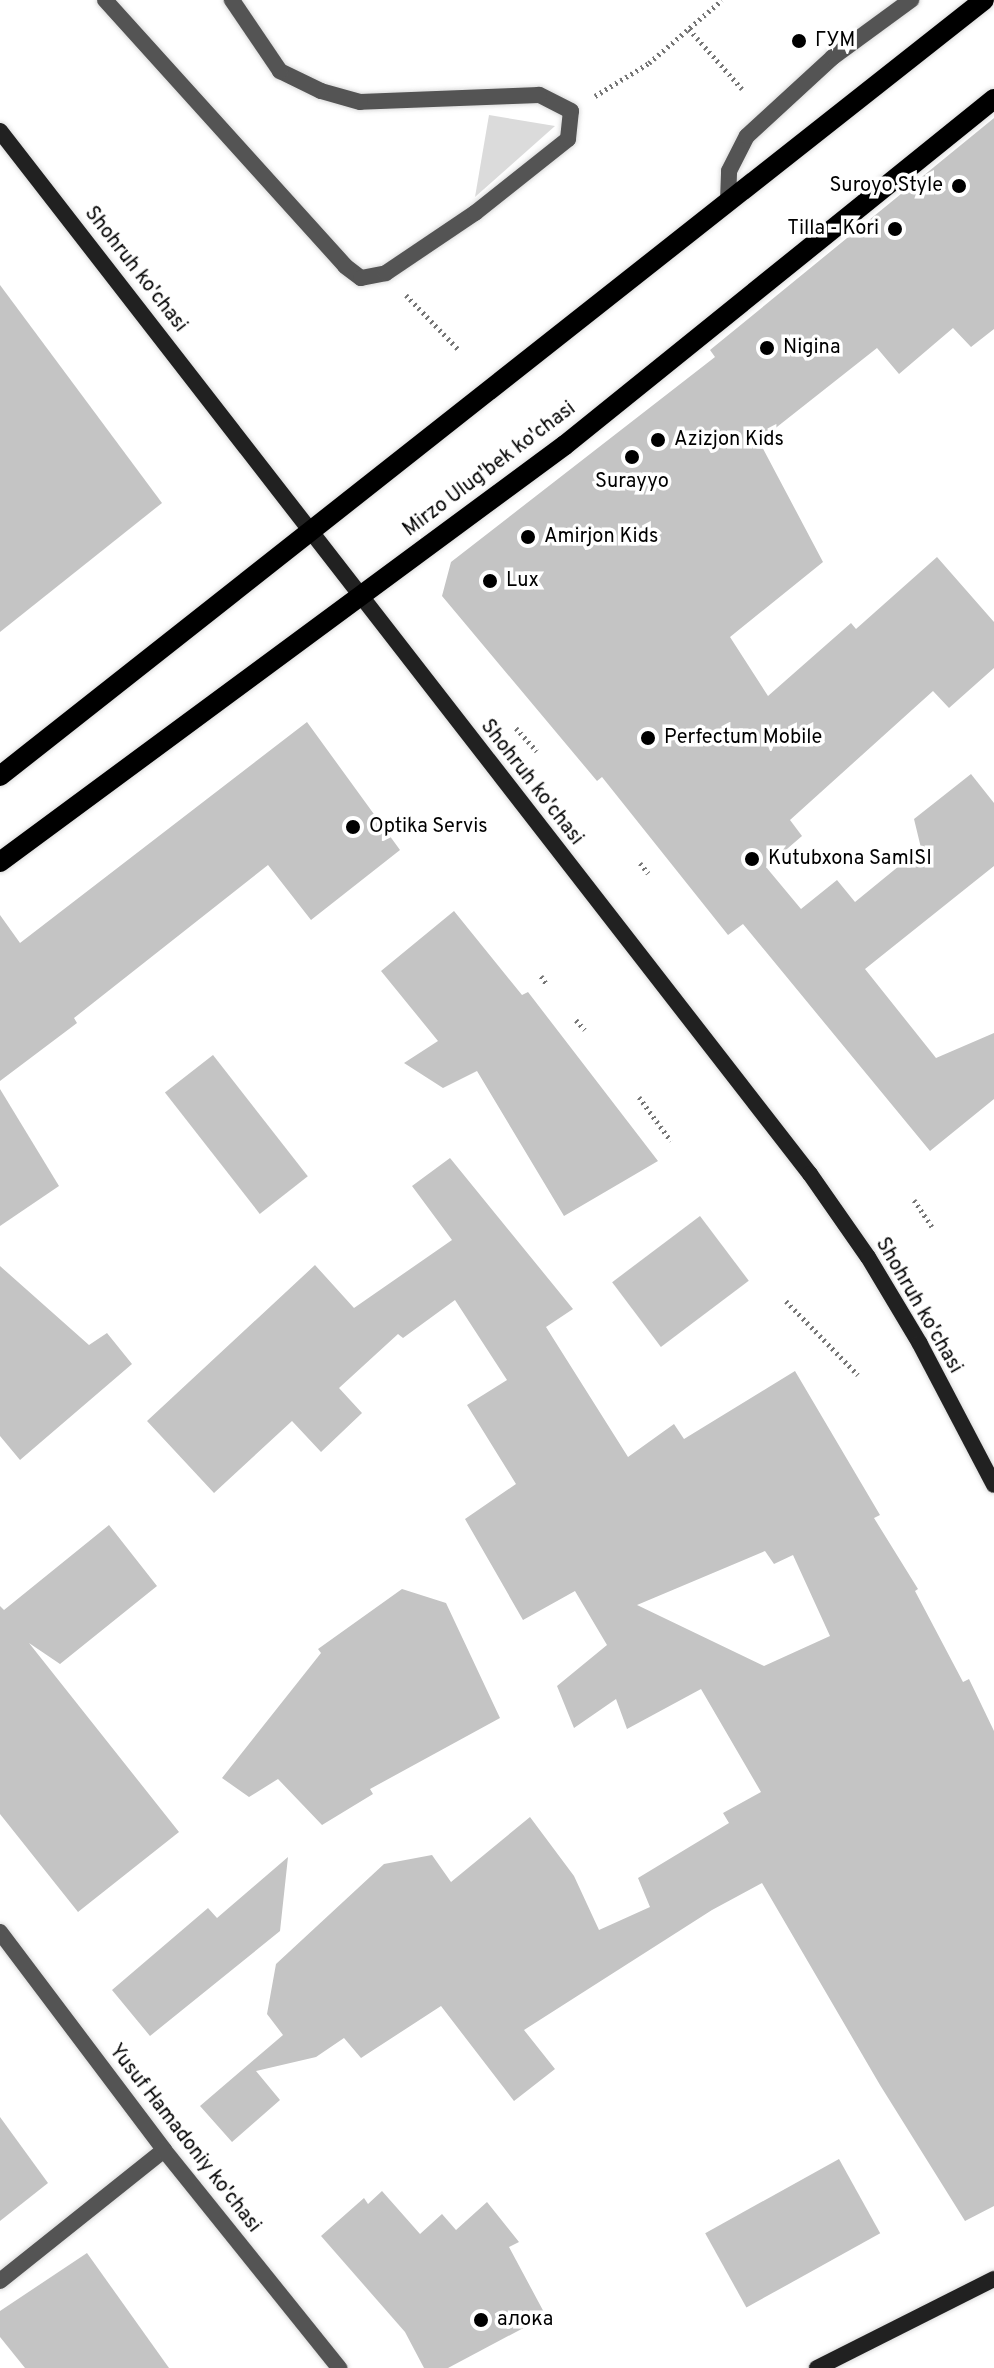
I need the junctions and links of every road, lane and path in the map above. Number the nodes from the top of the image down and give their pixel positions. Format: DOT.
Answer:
graph roads {
  1 [pos="105,0"];
  2 [pos="232,0"];
  3 [pos="722,0"];
  4 [pos="911,0"];
  5 [pos="984,0"];
  6 [pos="689,29"];
  7 [pos="742,89"];
  8 [pos="994,99"];
  9 [pos="571,111"];
  10 [pos="0,131"];
  11 [pos="728,202"];
  12 [pos="386,273"];
  13 [pos="458,349"];
  14 [pos="313,532"];
  15 [pos="362,596"];
  16 [pos="516,728"];
  17 [pos="537,751"];
  18 [pos="0,776"];
  19 [pos="0,862"];
  20 [pos="640,863"];
  21 [pos="648,873"];
  22 [pos="541,976"];
  23 [pos="547,985"];
  24 [pos="576,1020"];
  25 [pos="585,1030"];
  26 [pos="639,1097"];
  27 [pos="671,1141"];
  28 [pos="914,1200"];
  29 [pos="932,1227"];
  30 [pos="786,1301"];
  31 [pos="858,1375"];
  32 [pos="994,1485"];
  33 [pos="0,1932"];
  34 [pos="164,2150"];
  35 [pos="994,2279"];
  36 [pos="0,2281"];
  37 [pos="339,2368"];
  38 [pos="817,2368"];
  1 -- 12 [label="street"];
  2 -- 9 [label="street"];
  3 -- 6 [label="path"];
  4 -- 11 [label="street"];
  5 -- 11 [label="main road"];
  6 -- 7 [label="path"];
  6 -- 9 [label="path"];
  8 -- 15 [label="main road, Mirzo Ulug'bek ko'chasi"];
  9 -- 12 [label="street"];
  10 -- 14 [label="main road, Shohruh ko'chasi"];
  11 -- 14 [label="main road"];
  12 -- 13 [label="path"];
  14 -- 15 [label="main road, Shohruh ko'chasi"];
  14 -- 18 [label="main road"];
  15 -- 19 [label="main road, Mirzo Ulug'bek ko'chasi"];
  15 -- 32 [label="main road, Shohruh ko'chasi"];
  16 -- 17 [label="path"];
  20 -- 21 [label="path"];
  22 -- 23 [label="path"];
  24 -- 25 [label="path"];
  26 -- 27 [label="path"];
  28 -- 29 [label="path"];
  30 -- 31 [label="path"];
  33 -- 34 [label="street, Yusuf Hamadoniy ko'chasi"];
  34 -- 36 [label="street"];
  34 -- 37 [label="street, Yusuf Hamadoniy ko'chasi"];
  35 -- 38 [label="main road"];
}
